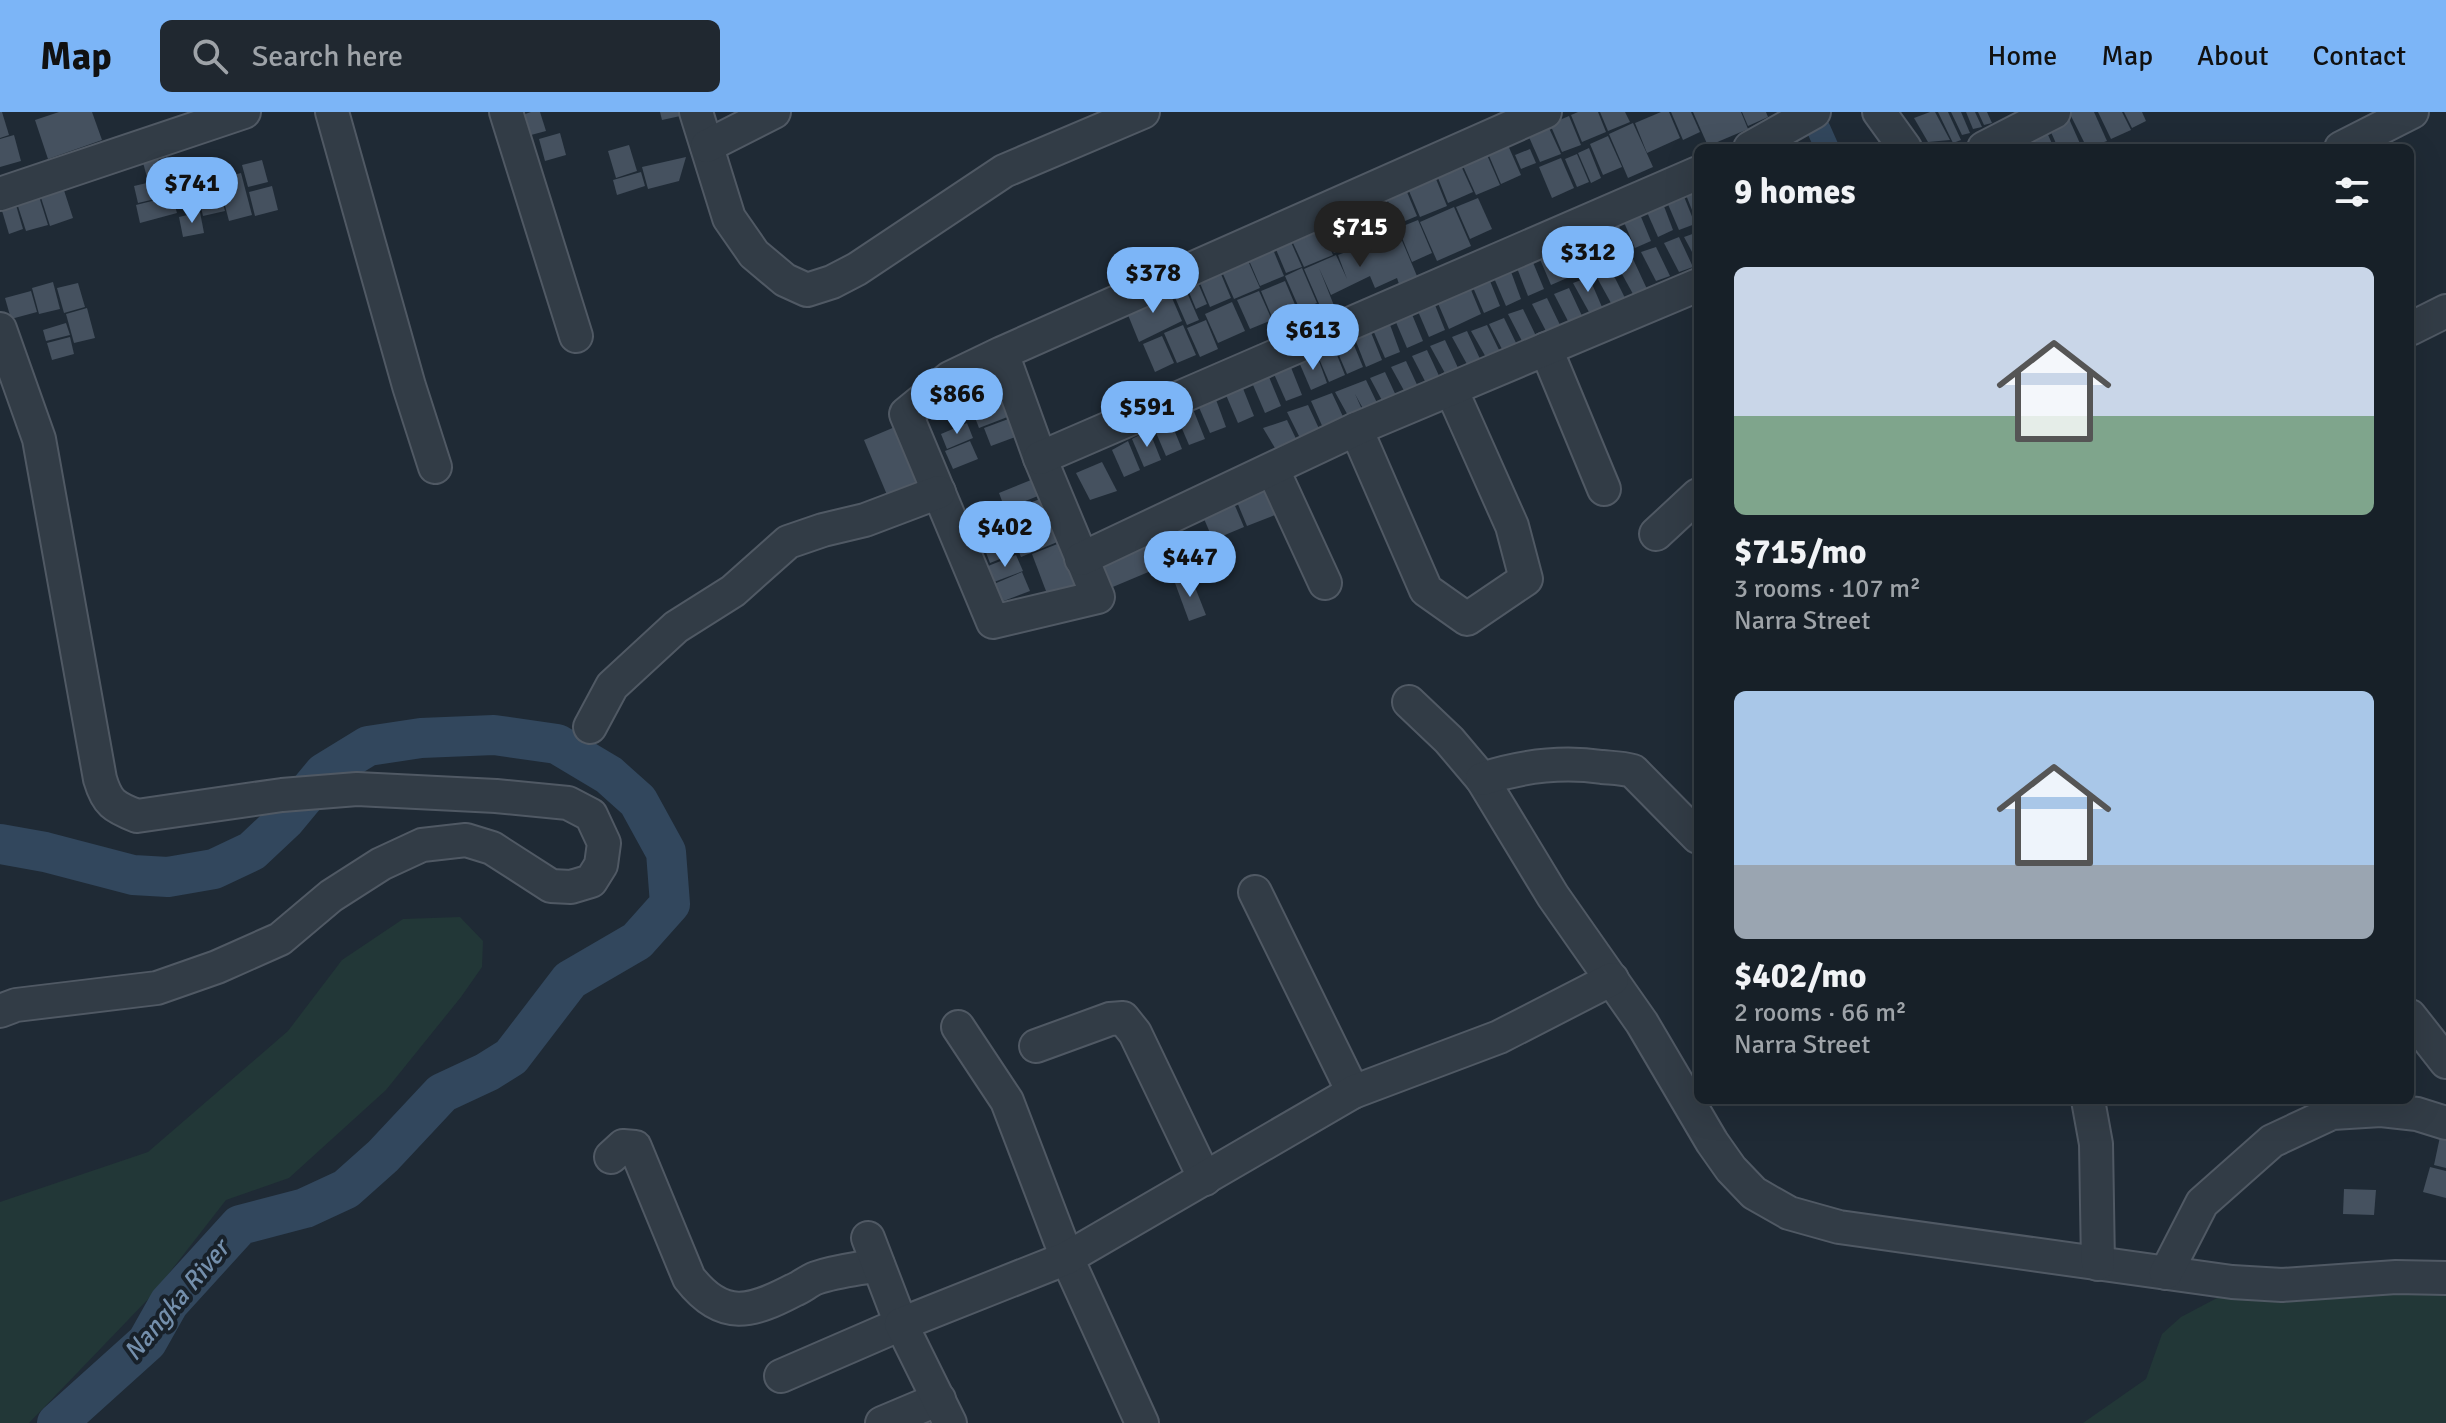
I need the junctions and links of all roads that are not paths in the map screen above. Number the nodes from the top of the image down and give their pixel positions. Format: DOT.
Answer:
graph roads {
  1 [pos="244,112"];
  2 [pos="332,112"];
  3 [pos="506,112"];
  4 [pos="696,112"];
  5 [pos="774,112"];
  6 [pos="1143,112"];
  7 [pos="1545,112"];
  8 [pos="1879,112"];
  9 [pos="2054,112"];
  10 [pos="2412,112"];
  11 [pos="1802,115"];
  12 [pos="1756,144"];
  13 [pos="1902,144"];
  14 [pos="1992,144"];
  15 [pos="2349,144"];
  16 [pos="707,146"];
  17 [pos="1694,175"];
  18 [pos="0,194"];
  19 [pos="1694,287"];
  20 [pos="2446,311"];
  21 [pos="2414,327"];
  22 [pos="0,329"];
  23 [pos="576,336"];
  24 [pos="1546,349"];
  25 [pos="1002,353"];
  26 [pos="1451,389"];
  27 [pos="1356,429"];
  28 [pos="1040,458"];
  29 [pos="435,467"];
  30 [pos="1273,470"];
  31 [pos="1604,489"];
  32 [pos="939,492"];
  33 [pos="1694,499"];
  34 [pos="1656,534"];
  35 [pos="1081,559"];
  36 [pos="1325,583"];
  37 [pos="1409,702"];
  38 [pos="590,727"];
  39 [pos="1482,779"];
  40 [pos="1694,833"];
  41 [pos="1255,892"];
  42 [pos="1612,979"];
  43 [pos="0,1011"];
  44 [pos="2414,1020"];
  45 [pos="958,1027"];
  46 [pos="1036,1046"];
  47 [pos="2446,1062"];
  48 [pos="1353,1092"];
  49 [pos="2089,1104"];
  50 [pos="2446,1123"];
  51 [pos="611,1157"];
  52 [pos="1205,1179"];
  53 [pos="1067,1258"];
  54 [pos="2098,1264"];
  55 [pos="2166,1273"];
  56 [pos="2446,1278"];
  57 [pos="901,1324"];
  58 [pos="781,1376"];
  59 [pos="944,1411"];
  60 [pos="882,1423"];
  61 [pos="1142,1423"];
  1 -- 18 [label="street"];
  2 -- 29 [label="street"];
  3 -- 23 [label="street"];
  4 -- 16 [label="street"];
  5 -- 16 [label="street"];
  6 -- 16 [label="street"];
  7 -- 25 [label="street"];
  8 -- 13 [label="street"];
  9 -- 14 [label="street"];
  10 -- 15 [label="street"];
  11 -- 12 [label="street"];
  17 -- 28 [label="street"];
  19 -- 24 [label="street"];
  20 -- 21 [label="street"];
  22 -- 43 [label="street"];
  24 -- 26 [label="street"];
  24 -- 31 [label="street"];
  25 -- 28 [label="street"];
  25 -- 32 [label="street"];
  26 -- 27 [label="street"];
  26 -- 27 [label="street"];
  27 -- 30 [label="street"];
  28 -- 35 [label="street"];
  30 -- 35 [label="street"];
  30 -- 36 [label="street"];
  32 -- 35 [label="street"];
  32 -- 38 [label="street"];
  33 -- 34 [label="street"];
  37 -- 39 [label="street"];
  39 -- 40 [label="street"];
  39 -- 42 [label="street"];
  41 -- 48 [label="street"];
  42 -- 48 [label="street"];
  42 -- 54 [label="street"];
  44 -- 47 [label="street"];
  45 -- 53 [label="street"];
  46 -- 52 [label="street"];
  48 -- 52 [label="street"];
  49 -- 54 [label="street"];
  50 -- 55 [label="street"];
  51 -- 57 [label="street"];
  52 -- 53 [label="street"];
  53 -- 57 [label="street"];
  53 -- 61 [label="street"];
  54 -- 55 [label="street"];
  55 -- 56 [label="street"];
  57 -- 58 [label="street"];
  57 -- 59 [label="street"];
  59 -- 60 [label="street"];
}
